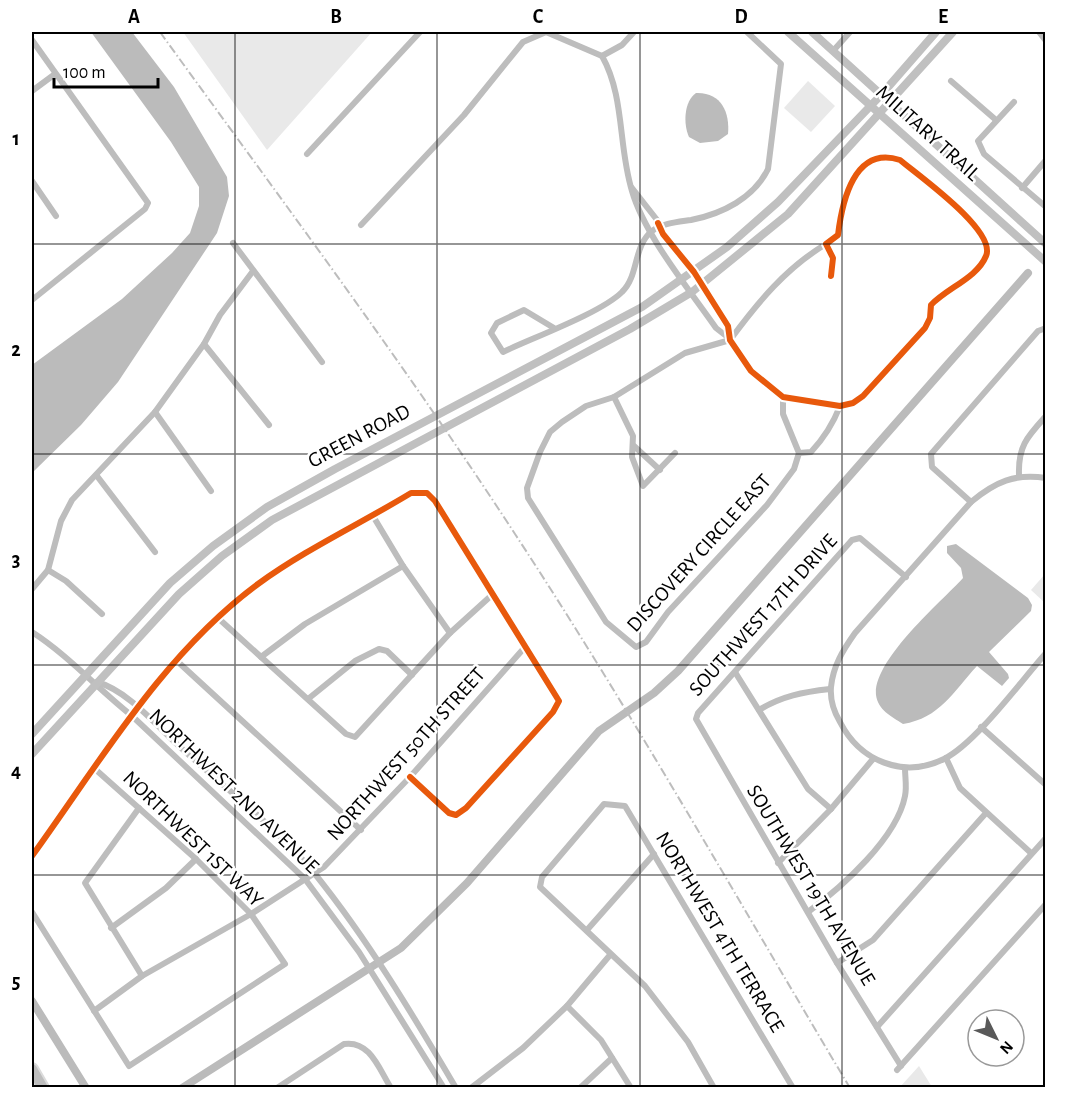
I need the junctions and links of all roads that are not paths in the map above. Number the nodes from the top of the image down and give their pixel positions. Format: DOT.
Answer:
graph roads {
  1 [pos="420,32"];
  2 [pos="634,32"];
  3 [pos="747,32"];
  4 [pos="788,32"];
  5 [pos="812,32"];
  6 [pos="850,32"];
  7 [pos="936,32"];
  8 [pos="953,32"];
  9 [pos="1039,32"];
  10 [pos="32,40"];
  11 [pos="1046,41"];
  12 [pos="833,51"];
  13 [pos="602,57"];
  14 [pos="55,74"];
  15 [pos="951,81"];
  16 [pos="32,91"];
  17 [pos="882,94"];
  18 [pos="1014,102"];
  19 [pos="891,103"];
  20 [pos="870,105"];
  21 [pos="880,114"];
  22 [pos="996,120"];
  23 [pos="307,154"];
  24 [pos="1046,160"];
  25 [pos="32,181"];
  26 [pos="630,185"];
  27 [pos="1022,188"];
  28 [pos="1046,207"];
  29 [pos="56,216"];
  30 [pos="361,225"];
  31 [pos="660,226"];
  32 [pos="651,232"];
  33 [pos="233,243"];
  34 [pos="826,244"];
  35 [pos="1046,244"];
  36 [pos="1046,262"];
  37 [pos="253,271"];
  38 [pos="694,272"];
  39 [pos="831,276"];
  40 [pos="683,279"];
  41 [pos="701,285"];
  42 [pos="692,292"];
  43 [pos="32,300"];
  44 [pos="554,328"];
  45 [pos="1046,328"];
  46 [pos="730,340"];
  47 [pos="204,345"];
  48 [pos="322,362"];
  49 [pos="614,397"];
  50 [pos="783,397"];
  51 [pos="840,405"];
  52 [pos="155,412"];
  53 [pos="1046,416"];
  54 [pos="268,425"];
  55 [pos="634,446"];
  56 [pos="675,453"];
  57 [pos="799,453"];
  58 [pos="660,470"];
  59 [pos="1019,475"];
  60 [pos="98,476"];
  61 [pos="1046,478"];
  62 [pos="211,491"];
  63 [pos="971,502"];
  64 [pos="373,516"];
  65 [pos="155,552"];
  66 [pos="403,566"];
  67 [pos="48,570"];
  68 [pos="906,577"];
  69 [pos="32,589"];
  70 [pos="493,594"];
  71 [pos="102,614"];
  72 [pos="218,618"];
  73 [pos="32,632"];
  74 [pos="450,633"];
  75 [pos="525,647"];
  76 [pos="1046,653"];
  77 [pos="261,657"];
  78 [pos="177,661"];
  79 [pos="735,672"];
  80 [pos="86,673"];
  81 [pos="411,675"];
  82 [pos="96,682"];
  83 [pos="830,689"];
  84 [pos="308,699"];
  85 [pos="137,709"];
  86 [pos="759,710"];
  87 [pos="131,715"];
  88 [pos="696,719"];
  89 [pos="981,727"];
  90 [pos="32,734"];
  91 [pos="32,754"];
  92 [pos="946,758"];
  93 [pos="873,759"];
  94 [pos="905,768"];
  95 [pos="95,769"];
  96 [pos="410,777"];
  97 [pos="1046,785"];
  98 [pos="139,808"];
  99 [pos="831,809"];
  100 [pos="986,813"];
  101 [pos="361,830"];
  102 [pos="1046,838"];
  103 [pos="1031,853"];
  104 [pos="654,854"];
  105 [pos="32,856"];
  106 [pos="196,859"];
  107 [pos="778,863"];
  108 [pos="314,874"];
  109 [pos="305,879"];
  110 [pos="1046,904"];
  111 [pos="32,912"];
  112 [pos="808,912"];
  113 [pos="251,914"];
  114 [pos="111,928"];
  115 [pos="587,930"];
  116 [pos="610,955"];
  117 [pos="837,963"];
  118 [pos="142,976"];
  119 [pos="567,1006"];
  120 [pos="94,1011"];
  121 [pos="877,1027"];
  122 [pos="612,1058"];
  123 [pos="32,1069"];
  124 [pos="43,1088"];
  125 [pos="276,1088"];
  126 [pos="391,1088"];
  127 [pos="444,1088"];
  128 [pos="456,1088"];
  129 [pos="471,1088"];
  130 [pos="580,1088"];
  131 [pos="631,1088"];
  132 [pos="714,1088"];
  133 [pos="793,1088"];
  1 -- 23 [label="street"];
  2 -- 13 [label="street"];
  3 -- 31 [label="street"];
  4 -- 20 [label="main road, MILITARY TRAIL"];
  5 -- 12 [label="main road, MILITARY TRAIL"];
  6 -- 12 [label="street"];
  7 -- 17 [label="main road, GREEN ROAD"];
  8 -- 19 [label="main road, GREEN ROAD"];
  9 -- 11 [label="street"];
  10 -- 14 [label="street"];
  12 -- 17 [label="main road, MILITARY TRAIL"];
  13 -- 26 [label="street"];
  13 -- 30 [label="street"];
  14 -- 16 [label="street"];
  14 -- 43 [label="street"];
  15 -- 22 [label="street"];
  17 -- 19 [label="main road, MILITARY TRAIL"];
  17 -- 20 [label="main road, GREEN ROAD"];
  18 -- 22 [label="street"];
  19 -- 21 [label="main road, GREEN ROAD"];
  19 -- 35 [label="main road, MILITARY TRAIL"];
  20 -- 21 [label="main road, MILITARY TRAIL"];
  20 -- 38 [label="main road, GREEN ROAD"];
  21 -- 36 [label="main road, MILITARY TRAIL"];
  21 -- 41 [label="main road, GREEN ROAD"];
  22 -- 27 [label="street"];
  24 -- 27 [label="street"];
  25 -- 29 [label="street"];
  26 -- 31 [label="street"];
  26 -- 32 [label="street"];
  27 -- 28 [label="street"];
  31 -- 32 [label="street"];
  31 -- 38 [label="street"];
  32 -- 40 [label="street"];
  32 -- 44 [label="street"];
  33 -- 37 [label="street"];
  34 -- 39 [label="street"];
  34 -- 46 [label="street"];
  34 -- 51 [label="street"];
  37 -- 47 [label="street"];
  37 -- 48 [label="street"];
  38 -- 40 [label="main road, GREEN ROAD"];
  38 -- 41 [label="street"];
  40 -- 42 [label="street"];
  40 -- 80 [label="main road, GREEN ROAD"];
  41 -- 42 [label="main road, GREEN ROAD"];
  41 -- 46 [label="street"];
  42 -- 46 [label="street"];
  42 -- 82 [label="main road, GREEN ROAD"];
  44 -- 44 [label="street"];
  45 -- 63 [label="street"];
  46 -- 49 [label="street, DISCOVERY CIRCLE EAST"];
  46 -- 50 [label="street"];
  47 -- 52 [label="street"];
  47 -- 54 [label="street"];
  49 -- 55 [label="street"];
  49 -- 57 [label="street, DISCOVERY CIRCLE EAST"];
  50 -- 51 [label="street"];
  50 -- 57 [label="street"];
  51 -- 57 [label="street"];
  52 -- 60 [label="street"];
  52 -- 62 [label="street"];
  53 -- 59 [label="street"];
  55 -- 58 [label="street"];
  55 -- 58 [label="street"];
  56 -- 58 [label="street"];
  59 -- 61 [label="street"];
  59 -- 63 [label="street"];
  60 -- 65 [label="street"];
  60 -- 67 [label="street"];
  63 -- 68 [label="street"];
  64 -- 66 [label="street"];
  64 -- 70 [label="street"];
  64 -- 72 [label="street"];
  66 -- 74 [label="street"];
  66 -- 77 [label="street"];
  67 -- 69 [label="street"];
  67 -- 71 [label="street"];
  68 -- 79 [label="street, SOUTHWEST 17TH DRIVE"];
  68 -- 83 [label="street"];
  70 -- 74 [label="street"];
  70 -- 75 [label="street"];
  72 -- 77 [label="street"];
  72 -- 78 [label="street"];
  73 -- 80 [label="street"];
  74 -- 81 [label="street"];
  75 -- 96 [label="street, NORTHWEST 50TH STREET"];
  75 -- 96 [label="street"];
  76 -- 89 [label="street"];
  77 -- 84 [label="street"];
  78 -- 85 [label="street"];
  78 -- 101 [label="street"];
  79 -- 86 [label="street"];
  79 -- 88 [label="street, SOUTHWEST 17TH DRIVE"];
  80 -- 82 [label="street"];
  80 -- 90 [label="main road, GREEN ROAD"];
  81 -- 84 [label="street"];
  81 -- 84 [label="street"];
  82 -- 85 [label="street, NORTHWEST 2ND AVENUE"];
  82 -- 87 [label="street, NORTHWEST 2ND AVENUE"];
  82 -- 91 [label="main road, GREEN ROAD"];
  83 -- 86 [label="street"];
  83 -- 93 [label="street"];
  85 -- 87 [label="street"];
  85 -- 108 [label="street, NORTHWEST 2ND AVENUE"];
  86 -- 99 [label="street"];
  87 -- 95 [label="street"];
  87 -- 109 [label="street, NORTHWEST 2ND AVENUE"];
  88 -- 107 [label="street, SOUTHWEST 19TH AVENUE"];
  89 -- 92 [label="street"];
  89 -- 97 [label="street"];
  92 -- 94 [label="street"];
  92 -- 100 [label="street"];
  93 -- 94 [label="street"];
  93 -- 99 [label="street"];
  94 -- 112 [label="street"];
  95 -- 98 [label="street, NORTHWEST 1ST WAY"];
  95 -- 105 [label="street"];
  96 -- 101 [label="street, NORTHWEST 50TH STREET"];
  98 -- 106 [label="street, NORTHWEST 1ST WAY"];
  98 -- 114 [label="street"];
  99 -- 107 [label="street"];
  100 -- 103 [label="street"];
  100 -- 117 [label="street"];
  101 -- 108 [label="street, NORTHWEST 50TH STREET"];
  102 -- 103 [label="street"];
  103 -- 121 [label="street"];
  104 -- 115 [label="street"];
  104 -- 115 [label="street, NORTHWEST 4TH TERRACE"];
  104 -- 133 [label="street, NORTHWEST 4TH TERRACE"];
  106 -- 113 [label="street, NORTHWEST 1ST WAY"];
  106 -- 114 [label="street"];
  107 -- 112 [label="street, SOUTHWEST 19TH AVENUE"];
  108 -- 109 [label="street, NORTHWEST 50TH STREET"];
  108 -- 128 [label="street, NORTHWEST 2ND AVENUE"];
  109 -- 113 [label="street, NORTHWEST 50TH STREET"];
  109 -- 127 [label="street, NORTHWEST 2ND AVENUE"];
  110 -- 121 [label="street, SOUTHWEST 19TH AVENUE"];
  111 -- 120 [label="street"];
  112 -- 117 [label="street, SOUTHWEST 19TH AVENUE"];
  113 -- 118 [label="street, NORTHWEST 50TH STREET"];
  113 -- 120 [label="street, NORTHWEST 1ST WAY"];
  114 -- 118 [label="street"];
  115 -- 116 [label="street"];
  116 -- 119 [label="street"];
  116 -- 132 [label="street"];
  117 -- 121 [label="street, SOUTHWEST 19TH AVENUE"];
  118 -- 120 [label="street, NORTHWEST 50TH STREET"];
  119 -- 122 [label="street"];
  119 -- 129 [label="street"];
  122 -- 130 [label="street"];
  122 -- 131 [label="street"];
  123 -- 124 [label="highway"];
  125 -- 126 [label="street"];
}
